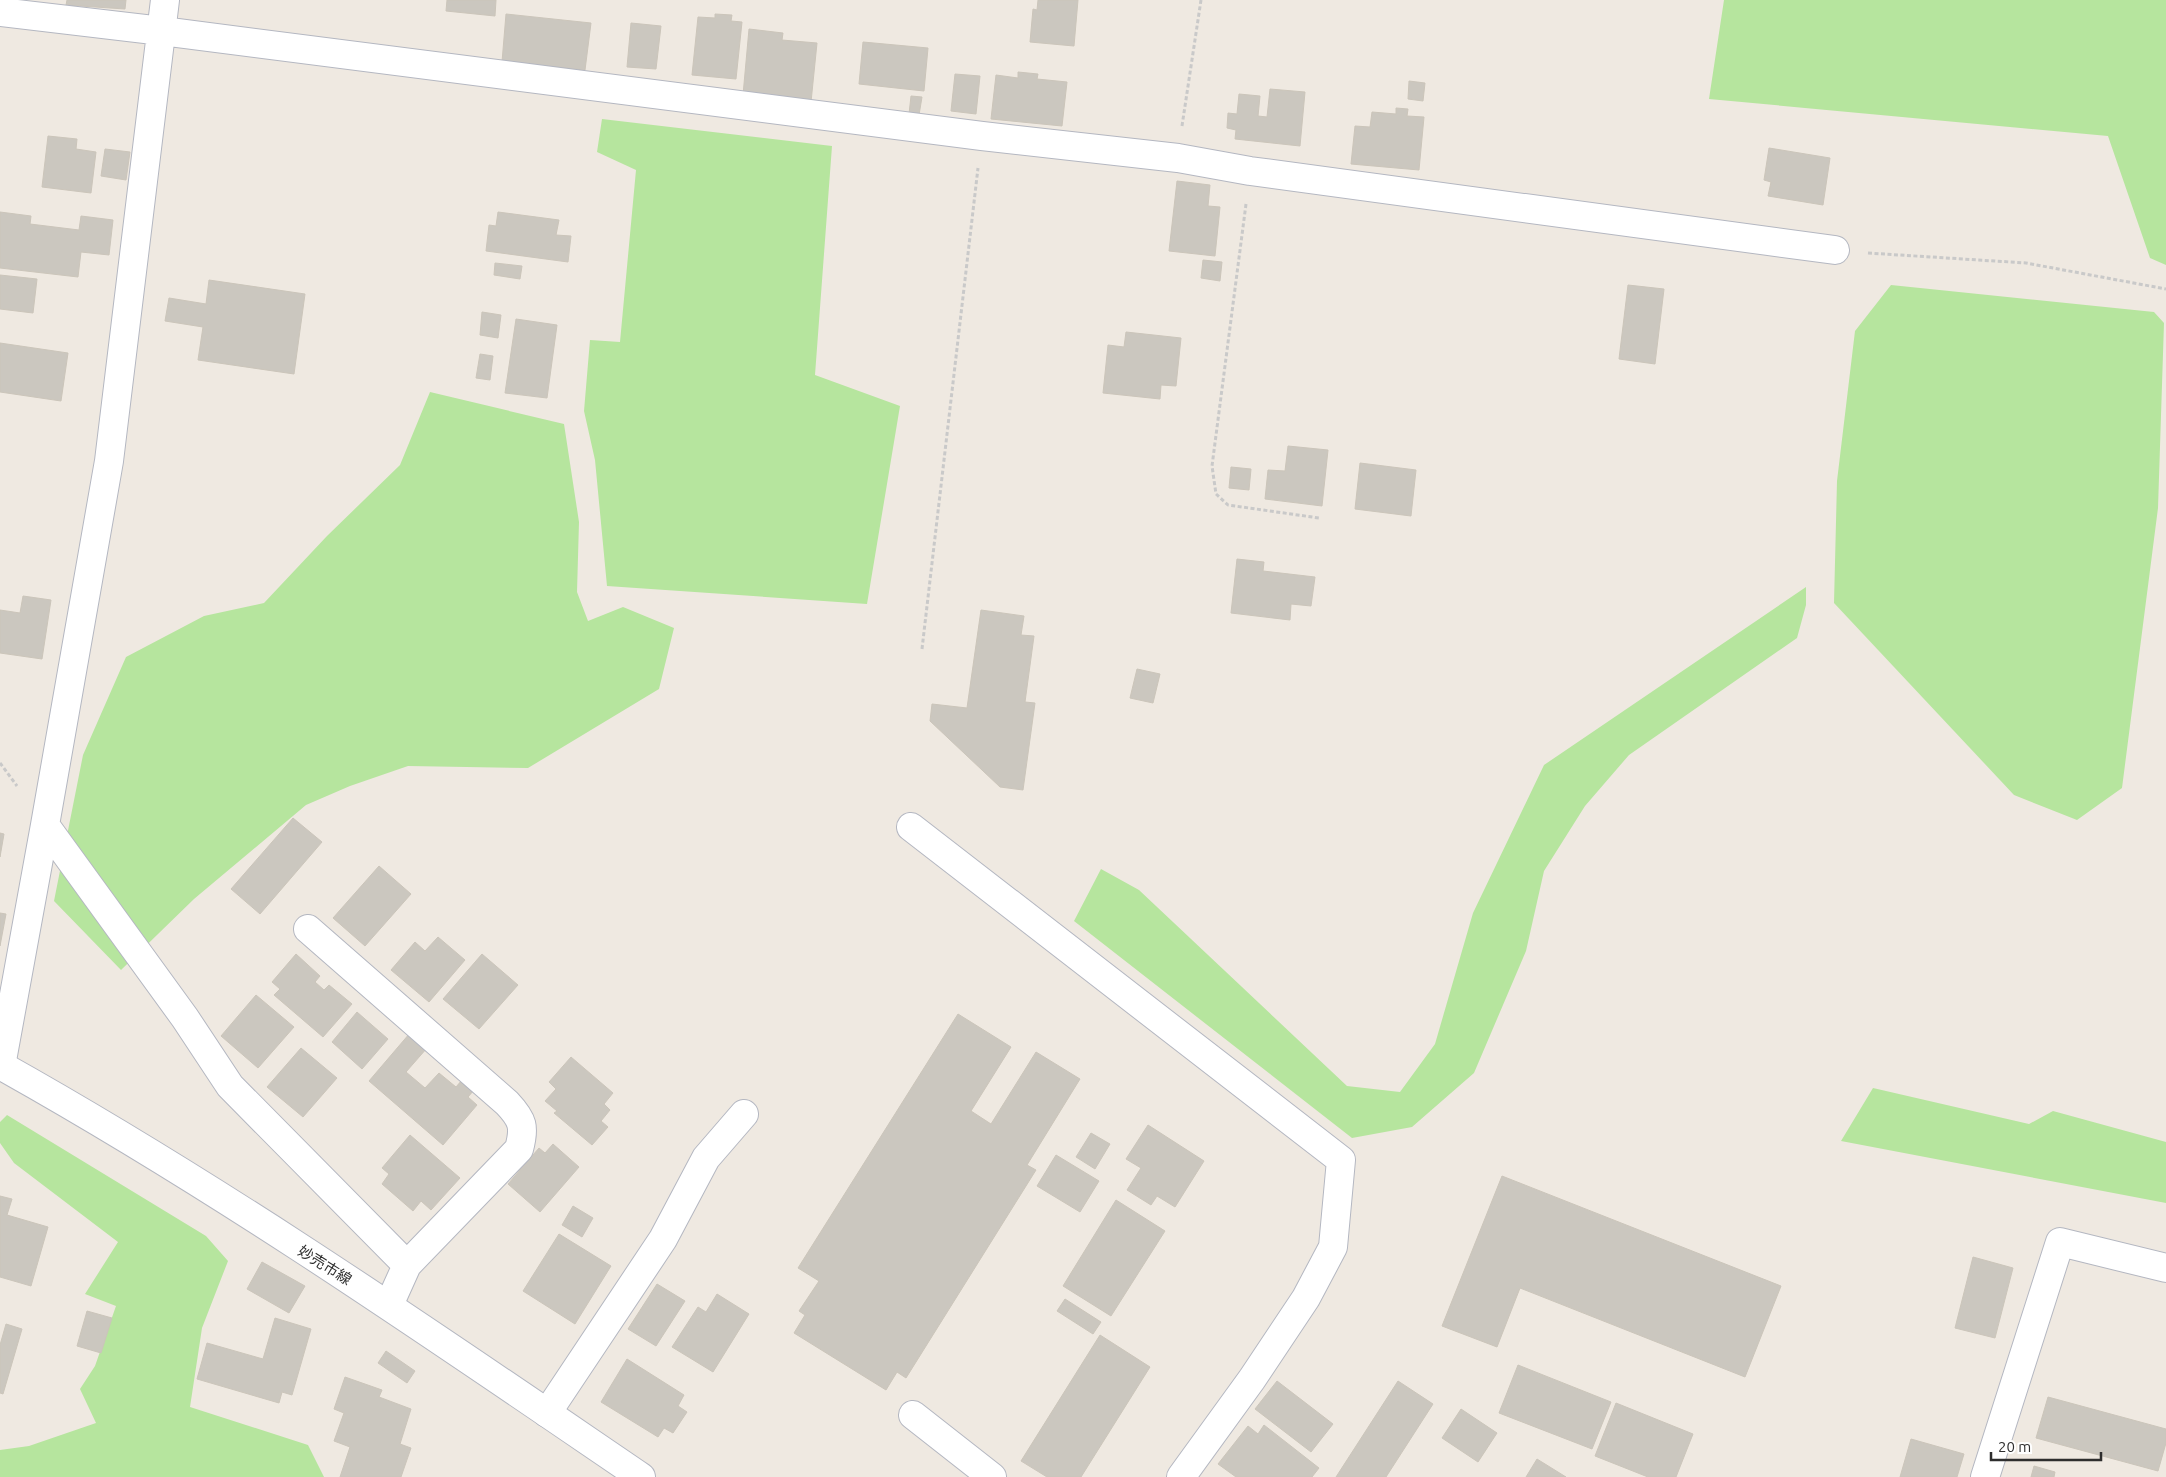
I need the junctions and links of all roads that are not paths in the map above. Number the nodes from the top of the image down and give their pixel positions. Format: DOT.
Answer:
graph roads {
  1 [pos="165,0"];
  2 [pos="0,12"];
  3 [pos="162,31"];
  4 [pos="1835,250"];
  5 [pos="45,825"];
  6 [pos="911,827"];
  7 [pos="308,928"];
  8 [pos="0,1066"];
  9 [pos="744,1114"];
  10 [pos="407,1265"];
  11 [pos="2166,1268"];
  12 [pos="389,1305"];
  13 [pos="547,1413"];
  14 [pos="913,1415"];
  15 [pos="641,1477"];
  16 [pos="992,1477"];
  17 [pos="1181,1477"];
  18 [pos="1985,1477"];
  1 -- 3 [label="street"];
  2 -- 3 [label="street"];
  3 -- 4 [label="street"];
  3 -- 5 [label="street"];
  5 -- 8 [label="street"];
  5 -- 10 [label="street"];
  6 -- 17 [label="street"];
  7 -- 10 [label="street"];
  8 -- 12 [label="street, 妙売市線"];
  9 -- 13 [label="street"];
  10 -- 12 [label="street"];
  11 -- 18 [label="street"];
  12 -- 13 [label="street, 妙売市線"];
  13 -- 15 [label="street, 妙売市線"];
  14 -- 16 [label="street"];
}
